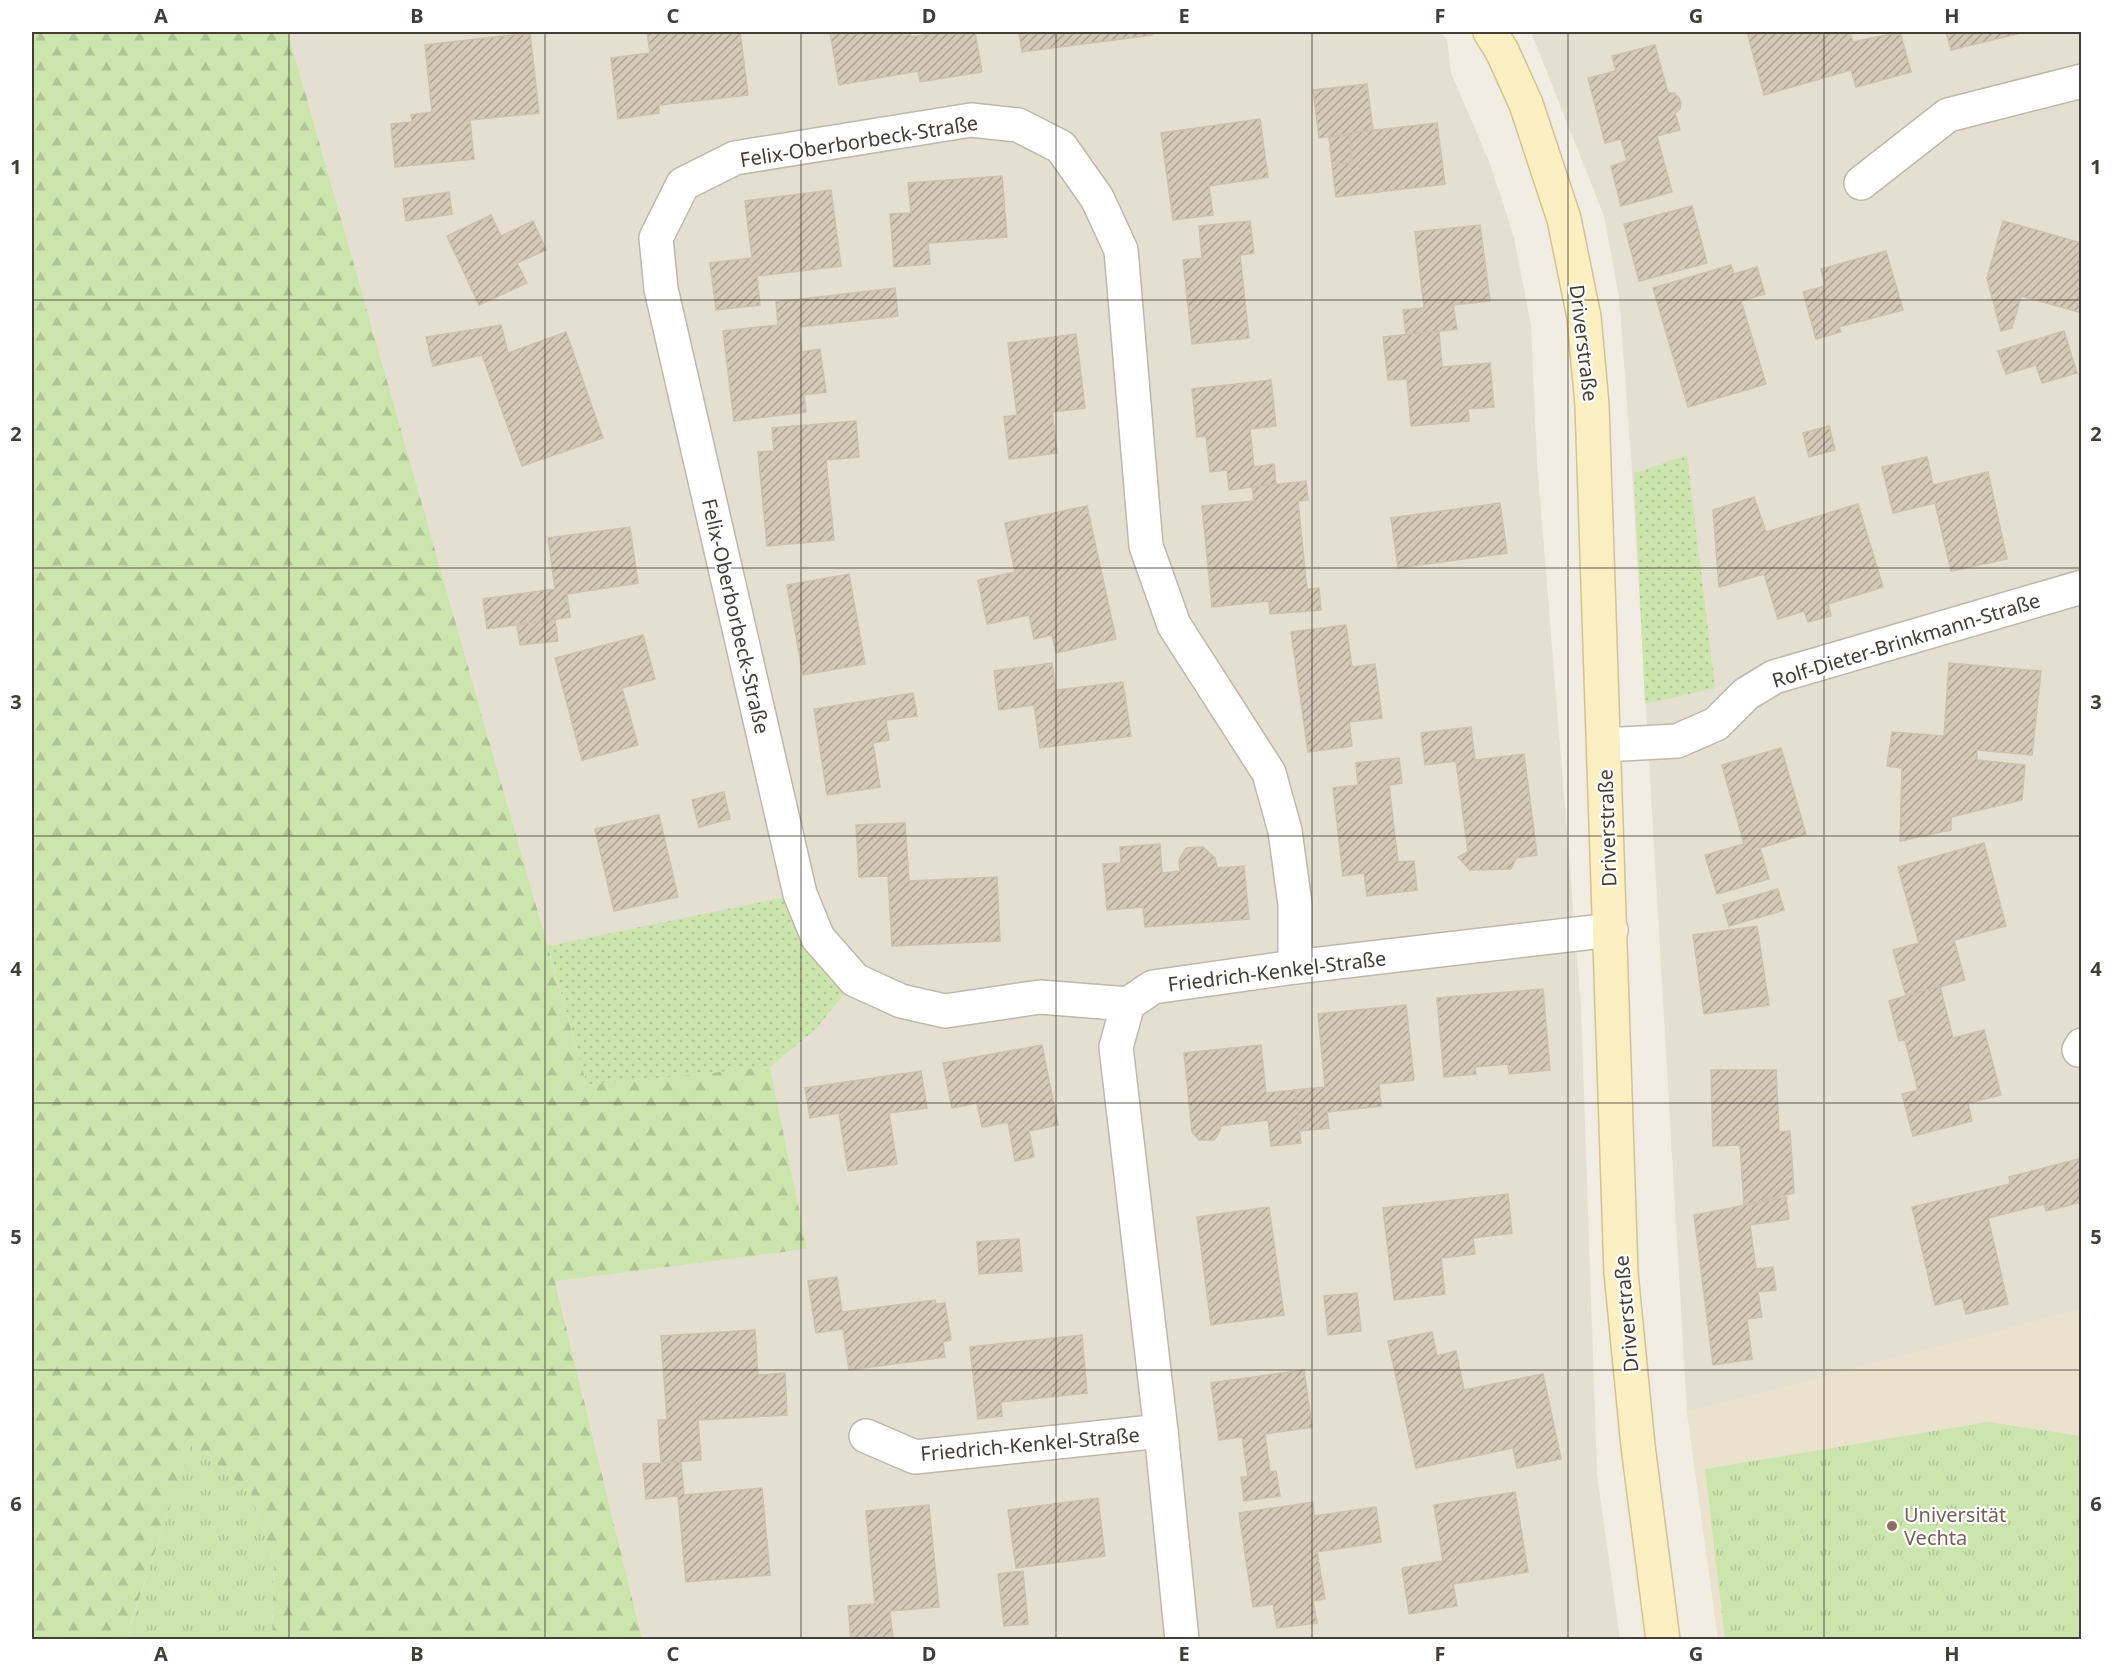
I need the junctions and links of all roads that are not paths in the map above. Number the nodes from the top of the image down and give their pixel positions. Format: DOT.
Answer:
graph roads {
  1 [pos="1490,32"];
  2 [pos="2082,81"];
  3 [pos="1861,183"];
  4 [pos="2082,587"];
  5 [pos="1604,745"];
  6 [pos="1611,930"];
  7 [pos="1295,967"];
  8 [pos="1128,1004"];
  9 [pos="1161,1431"];
  10 [pos="866,1436"];
  11 [pos="1182,1640"];
  12 [pos="1663,1640"];
  1 -- 5 [label="street, Driverstraße"];
  2 -- 3 [label="street"];
  4 -- 5 [label="street, Rolf-Dieter-Brinkmann-Straße"];
  5 -- 6 [label="street, Driverstraße"];
  6 -- 7 [label="street, Friedrich-Kenkel-Straße"];
  6 -- 12 [label="street, Driverstraße"];
  7 -- 8 [label="street, Friedrich-Kenkel-Straße"];
  7 -- 8 [label="street, Felix-Oberborbeck-Straße"];
  8 -- 9 [label="street, Friedrich-Kenkel-Straße"];
  9 -- 10 [label="street, Friedrich-Kenkel-Straße"];
  9 -- 11 [label="street, Friedrich-Kenkel-Straße"];
}
